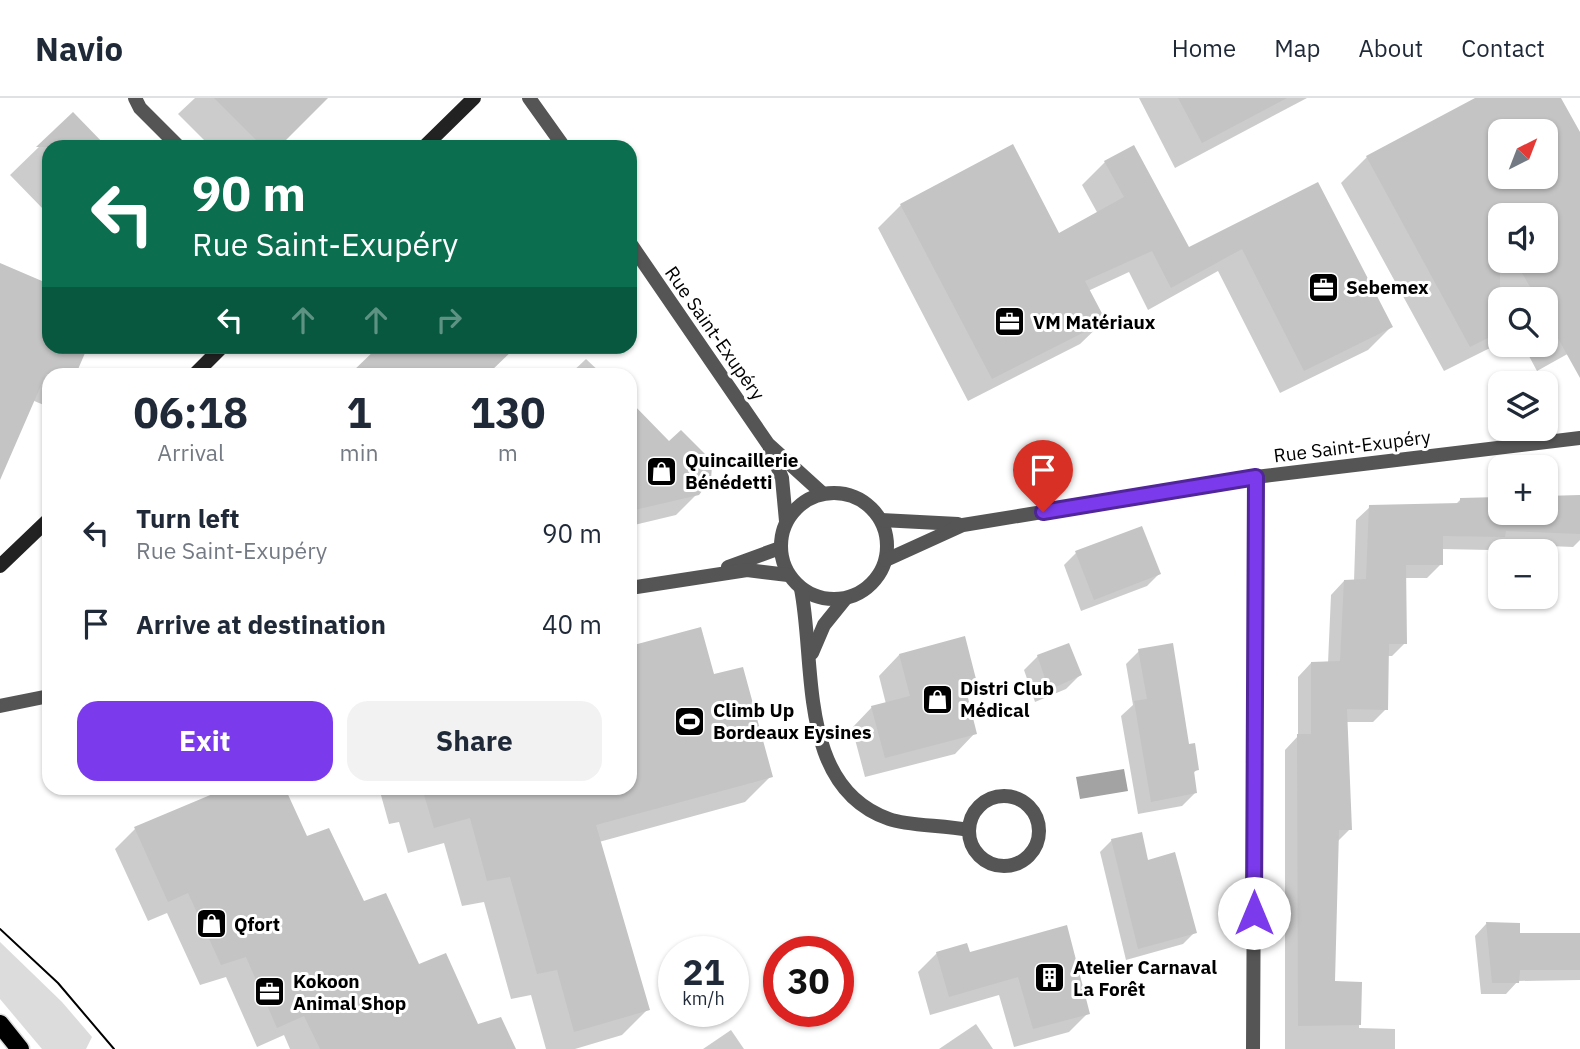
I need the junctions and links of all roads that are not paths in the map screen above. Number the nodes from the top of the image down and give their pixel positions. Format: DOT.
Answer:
graph roads {
  1 [pos="135,98"];
  2 [pos="474,98"];
  3 [pos="529,98"];
  4 [pos="172,140"];
  5 [pos="431,140"];
  6 [pos="559,140"];
  7 [pos="637,253"];
  8 [pos="215,354"];
  9 [pos="201,368"];
  10 [pos="1580,438"];
  11 [pos="768,444"];
  12 [pos="1256,477"];
  13 [pos="822,493"];
  14 [pos="786,520"];
  15 [pos="881,520"];
  16 [pos="963,525"];
  17 [pos="42,526"];
  18 [pos="780,548"];
  19 [pos="886,560"];
  20 [pos="0,566"];
  21 [pos="713,573"];
  22 [pos="788,575"];
  23 [pos="637,587"];
  24 [pos="801,589"];
  25 [pos="845,599"];
  26 [pos="810,657"];
  27 [pos="42,697"];
  28 [pos="0,706"];
  29 [pos="968,830"];
  30 [pos="0,1024"];
  31 [pos="20,1049"];
  32 [pos="1253,1049"];
  1 -- 4 [label="street"];
  2 -- 5 [label="main road"];
  3 -- 6 [label="street"];
  7 -- 11 [label="street, Rue Saint-Exupéry"];
  8 -- 9 [label="main road"];
  10 -- 12 [label="street, Rue Saint-Exupéry"];
  11 -- 13 [label="street, Rue Saint-Exupéry"];
  11 -- 14 [label="street, Rue Saint-Exupéry"];
  12 -- 16 [label="street, Rue Saint-Exupéry"];
  12 -- 32 [label="street"];
  13 -- 14 [label="street"];
  13 -- 15 [label="street"];
  14 -- 18 [label="street"];
  15 -- 16 [label="street, Rue Saint-Exupéry"];
  15 -- 19 [label="street"];
  16 -- 19 [label="street, Rue Saint-Exupéry"];
  17 -- 20 [label="main road"];
  18 -- 21 [label="street"];
  18 -- 22 [label="street"];
  19 -- 25 [label="street"];
  21 -- 22 [label="street"];
  21 -- 23 [label="street"];
  22 -- 24 [label="street"];
  24 -- 25 [label="street"];
  24 -- 26 [label="street"];
  25 -- 26 [label="street"];
  26 -- 29 [label="street"];
  27 -- 28 [label="street"];
  29 -- 29 [label="street"];
  30 -- 31 [label="main road"];
}
